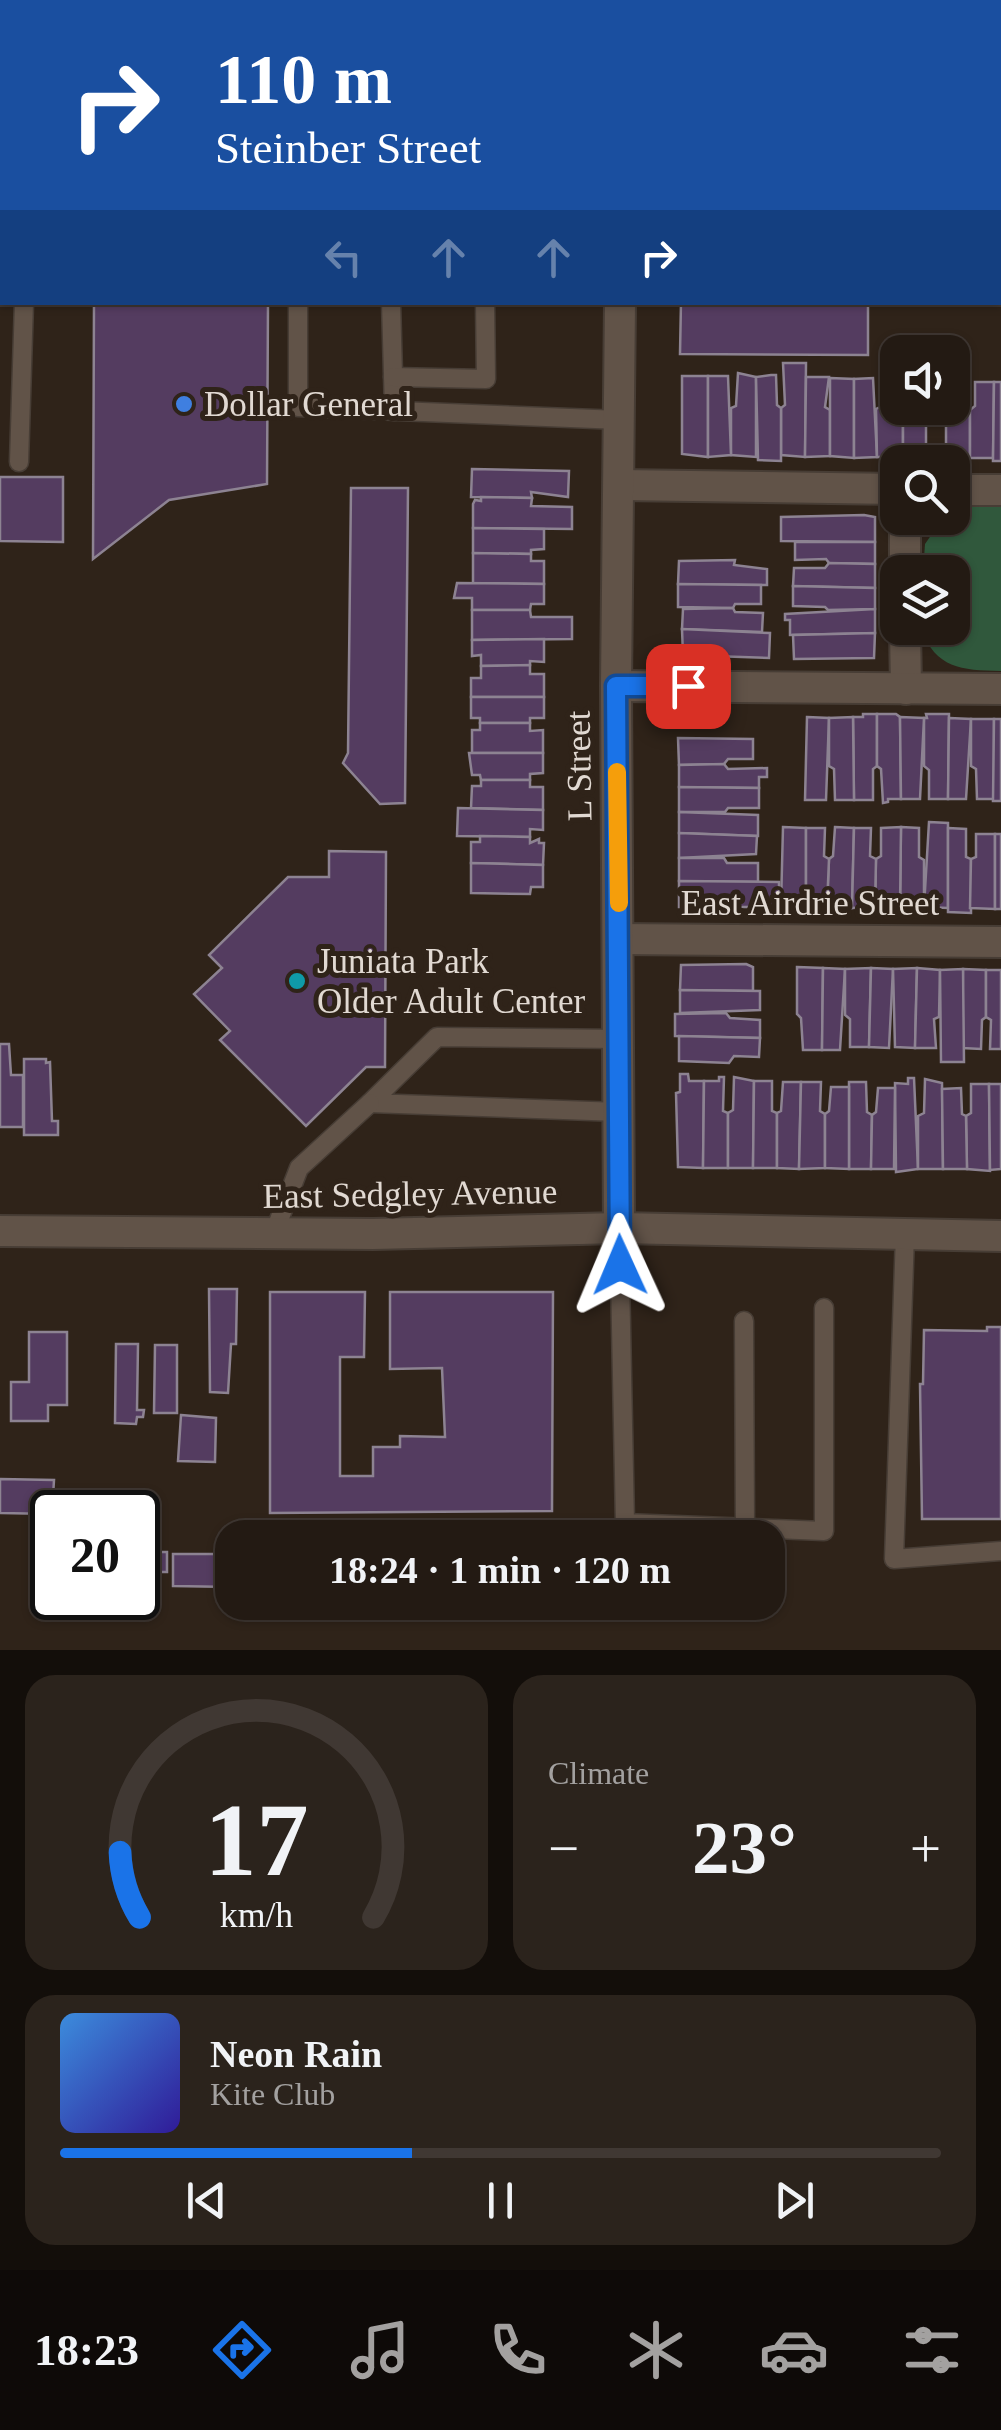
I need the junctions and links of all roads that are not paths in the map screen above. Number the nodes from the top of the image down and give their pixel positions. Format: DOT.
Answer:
graph roads {
  1 [pos="24,305"];
  2 [pos="298,305"];
  3 [pos="392,305"];
  4 [pos="485,305"];
  5 [pos="620,305"];
  6 [pos="394,377"];
  7 [pos="394,411"];
  8 [pos="620,420"];
  9 [pos="18,462"];
  10 [pos="620,485"];
  11 [pos="880,489"];
  12 [pos="970,490"];
  13 [pos="1001,490"];
  14 [pos="905,645"];
  15 [pos="616,686"];
  16 [pos="906,689"];
  17 [pos="1001,689"];
  18 [pos="619,939"];
  19 [pos="1001,942"];
  20 [pos="619,1040"];
  21 [pos="370,1104"];
  22 [pos="619,1112"];
  23 [pos="618,1228"];
  24 [pos="0,1231"];
  25 [pos="274,1233"];
  26 [pos="905,1234"];
  27 [pos="1001,1236"];
  28 [pos="824,1308"];
  29 [pos="744,1321"];
  30 [pos="625,1520"];
  31 [pos="745,1520"];
  32 [pos="785,1530"];
  33 [pos="1001,1551"];
  1 -- 9 [label="lane"];
  2 -- 7 [label="lane"];
  3 -- 6 [label="lane"];
  4 -- 6 [label="lane"];
  5 -- 8 [label="street, L Street"];
  6 -- 7 [label="lane"];
  7 -- 8 [label="lane"];
  8 -- 10 [label="street, L Street"];
  10 -- 11 [label="street"];
  10 -- 15 [label="street, L Street"];
  12 -- 13 [label="street"];
  14 -- 16 [label="street"];
  15 -- 16 [label="street"];
  15 -- 18 [label="street, L Street"];
  16 -- 17 [label="street"];
  18 -- 19 [label="street, East Airdrie Street"];
  18 -- 20 [label="street, L Street"];
  20 -- 21 [label="lane"];
  20 -- 22 [label="street, L Street"];
  21 -- 22 [label="lane"];
  21 -- 25 [label="lane"];
  22 -- 23 [label="street, L Street"];
  23 -- 25 [label="street, East Sedgley Avenue"];
  23 -- 26 [label="street, East Sedgley Avenue"];
  23 -- 30 [label="lane"];
  24 -- 25 [label="street, East Sedgley Avenue"];
  26 -- 27 [label="street, East Sedgley Avenue"];
  26 -- 33 [label="lane"];
  28 -- 32 [label="lane"];
  29 -- 31 [label="lane"];
}
